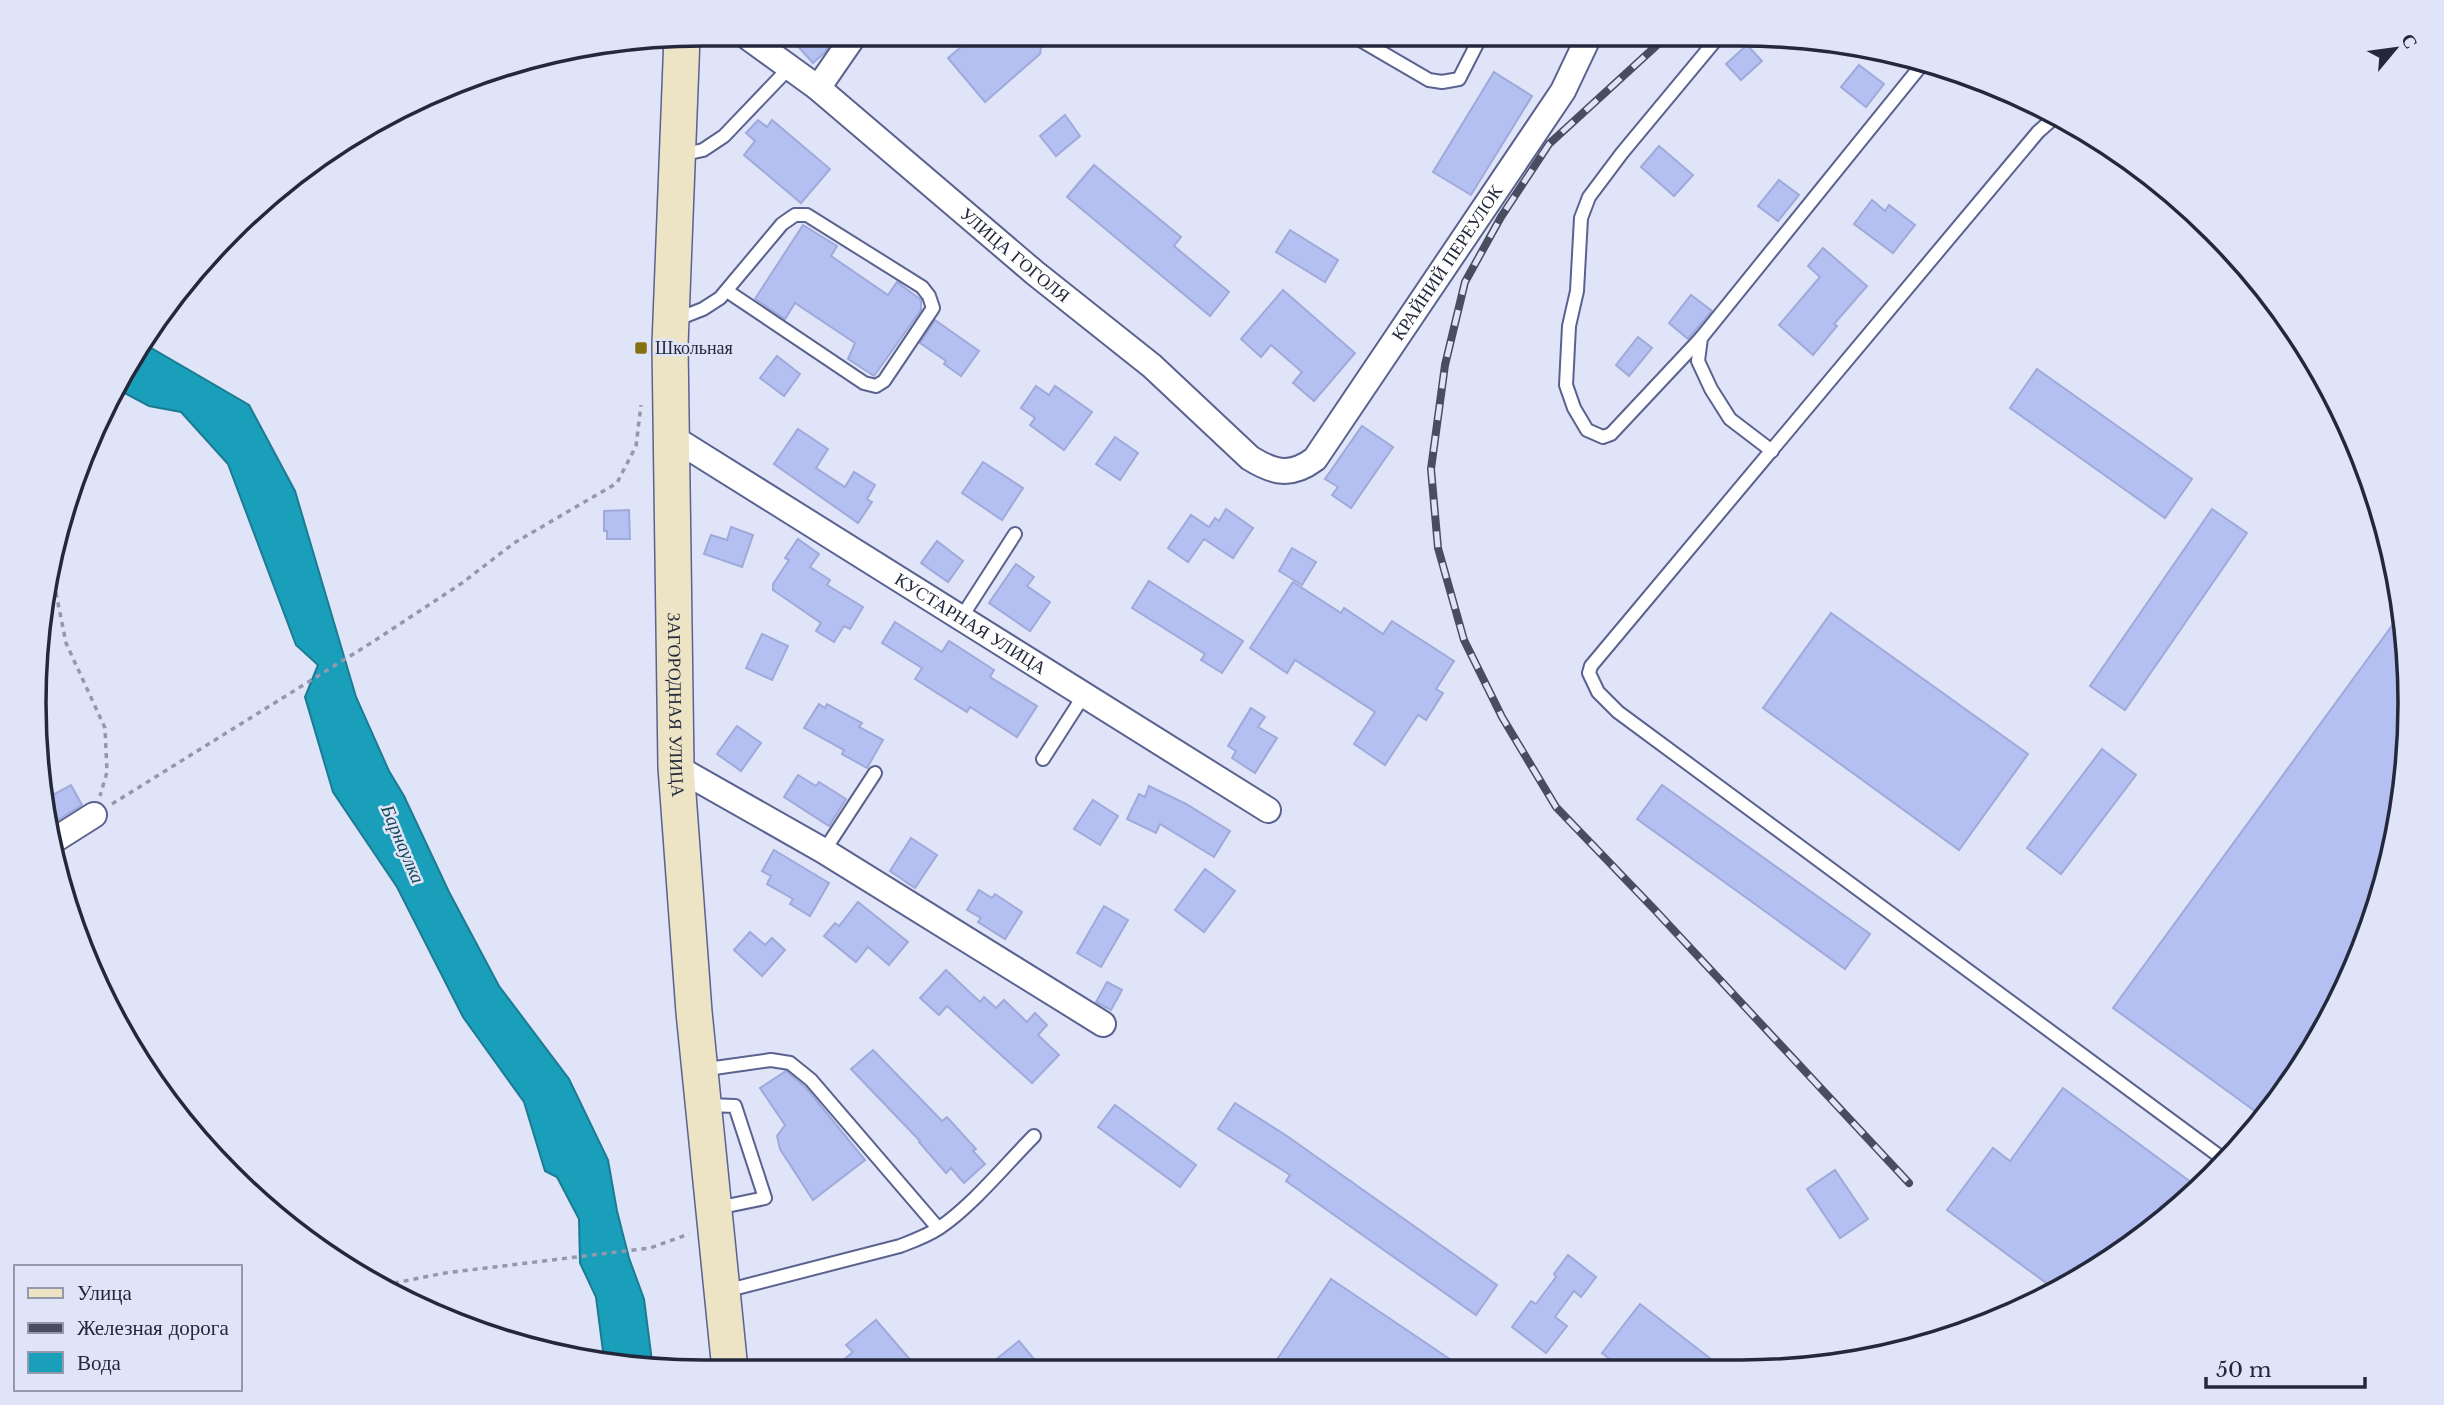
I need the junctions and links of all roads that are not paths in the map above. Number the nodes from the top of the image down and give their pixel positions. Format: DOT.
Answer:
graph roads {
  1 [pos="682,46"];
  2 [pos="759,46"];
  3 [pos="847,46"];
  4 [pos="1371,46"];
  5 [pos="1476,46"];
  6 [pos="1584,46"];
  7 [pos="1711,46"];
  8 [pos="789,68"];
  9 [pos="1918,70"];
  10 [pos="818,89"];
  11 [pos="2049,122"];
  12 [pos="676,156"];
  13 [pos="727,291"];
  14 [pos="671,322"];
  15 [pos="1701,338"];
  16 [pos="672,437"];
  17 [pos="1772,451"];
  18 [pos="1286,471"];
  19 [pos="1015,534"];
  20 [pos="961,618"];
  21 [pos="1084,695"];
  22 [pos="1043,759"];
  23 [pos="676,767"];
  24 [pos="875,773"];
  25 [pos="1268,810"];
  26 [pos="94,815"];
  27 [pos="59,837"];
  28 [pos="824,851"];
  29 [pos="1103,1024"];
  30 [pos="700,1070"];
  31 [pos="703,1105"];
  32 [pos="1034,1136"];
  33 [pos="2218,1154"];
  34 [pos="714,1217"];
  35 [pos="939,1228"];
  36 [pos="722,1292"];
  37 [pos="729,1360"];
  1 -- 12 [label="main road, ЗАГОРОДНАЯ УЛИЦА"];
  2 -- 8 [label="street, УЛИЦА ГОГОЛЯ"];
  3 -- 10 [label="street"];
  4 -- 5 [label="lane"];
  6 -- 18 [label="street, КРАЙНИЙ ПЕРЕУЛОК"];
  7 -- 15 [label="lane"];
  8 -- 10 [label="street, УЛИЦА ГОГОЛЯ"];
  8 -- 12 [label="lane"];
  9 -- 15 [label="lane"];
  10 -- 18 [label="street, УЛИЦА ГОГОЛЯ"];
  11 -- 17 [label="lane"];
  12 -- 14 [label="main road, ЗАГОРОДНАЯ УЛИЦА"];
  13 -- 13 [label="lane"];
  13 -- 14 [label="lane"];
  14 -- 16 [label="main road, ЗАГОРОДНАЯ УЛИЦА"];
  15 -- 17 [label="lane"];
  16 -- 20 [label="street, КУСТАРНАЯ УЛИЦА"];
  16 -- 23 [label="main road, ЗАГОРОДНАЯ УЛИЦА"];
  17 -- 33 [label="lane"];
  19 -- 20 [label="lane"];
  20 -- 21 [label="street, КУСТАРНАЯ УЛИЦА"];
  21 -- 22 [label="lane"];
  21 -- 25 [label="street, КУСТАРНАЯ УЛИЦА"];
  23 -- 28 [label="street"];
  23 -- 30 [label="main road, ЗАГОРОДНАЯ УЛИЦА"];
  24 -- 28 [label="lane"];
  26 -- 27 [label="street"];
  28 -- 29 [label="street"];
  30 -- 31 [label="main road, ЗАГОРОДНАЯ УЛИЦА"];
  30 -- 35 [label="lane"];
  31 -- 34 [label="main road, ЗАГОРОДНАЯ УЛИЦА"];
  31 -- 34 [label="lane"];
  32 -- 35 [label="lane"];
  34 -- 36 [label="main road, ЗАГОРОДНАЯ УЛИЦА"];
  35 -- 36 [label="lane"];
  36 -- 37 [label="main road, ЗАГОРОДНАЯ УЛИЦА"];
}
